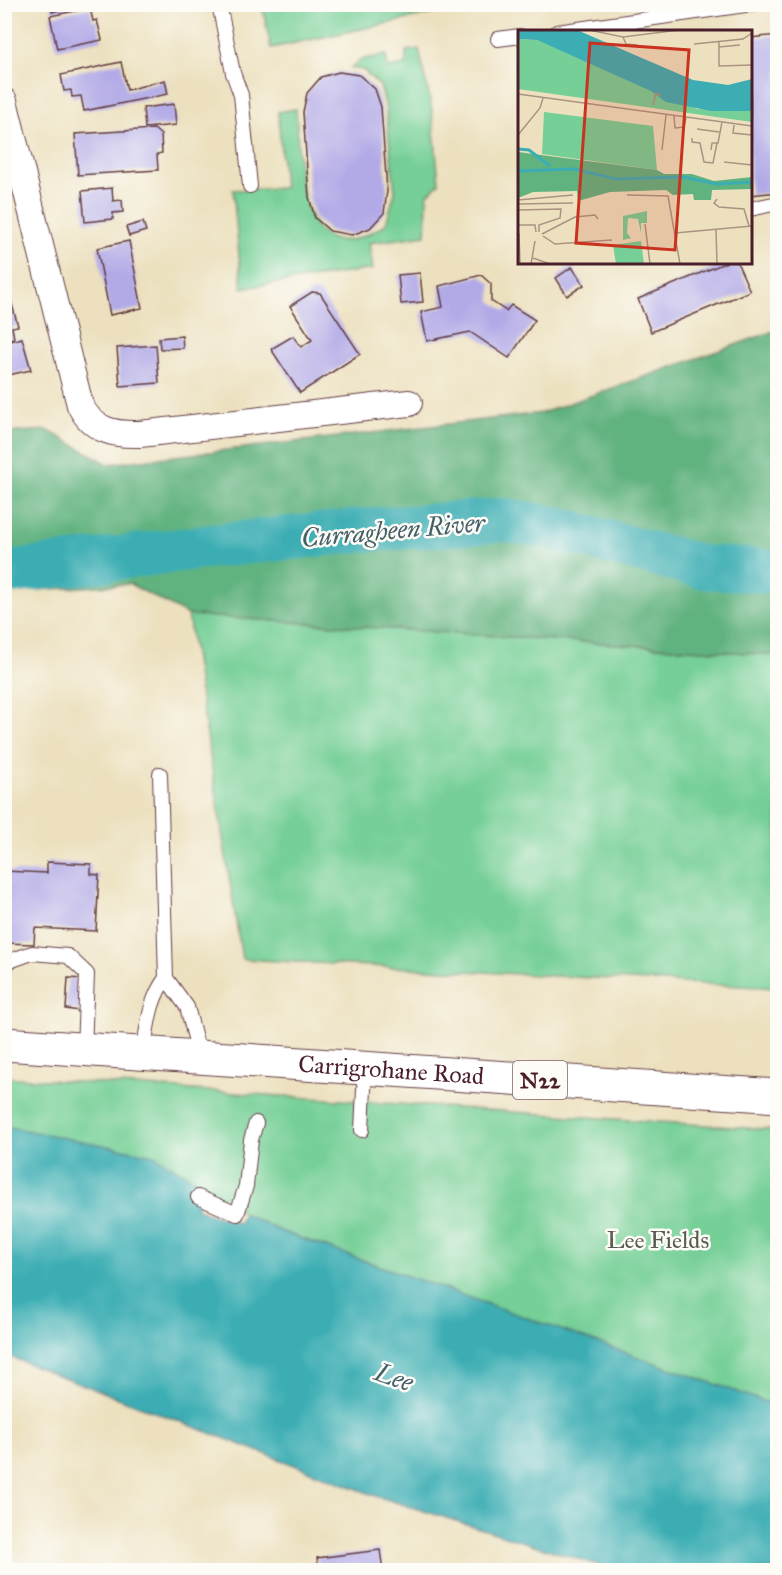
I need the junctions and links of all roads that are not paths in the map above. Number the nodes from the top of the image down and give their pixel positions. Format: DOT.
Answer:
graph roads {
  1 [pos="219,4"];
  2 [pos="752,4"];
  3 [pos="571,30"];
  4 [pos="518,36"];
  5 [pos="498,39"];
  6 [pos="4,101"];
  7 [pos="8,128"];
  8 [pos="250,186"];
  9 [pos="777,204"];
  10 [pos="752,209"];
  11 [pos="409,403"];
  12 [pos="160,774"];
  13 [pos="4,963"];
  14 [pos="166,978"];
  15 [pos="4,1044"];
  16 [pos="84,1049"];
  17 [pos="143,1052"];
  18 [pos="200,1057"];
  19 [pos="365,1069"];
  20 [pos="777,1096"];
  21 [pos="256,1123"];
  22 [pos="362,1130"];
  23 [pos="198,1197"];
  1 -- 8 [label="lane"];
  2 -- 3 [label="lane"];
  4 -- 5 [label="lane"];
  6 -- 7 [label="street"];
  7 -- 11 [label="street"];
  9 -- 10 [label="lane"];
  12 -- 14 [label="lane"];
  13 -- 16 [label="lane"];
  14 -- 17 [label="lane"];
  14 -- 18 [label="lane"];
  15 -- 16 [label="highway, Carrigrohane Road / N22"];
  16 -- 17 [label="highway, Carrigrohane Road / N22"];
  17 -- 18 [label="highway, Carrigrohane Road / N22"];
  18 -- 19 [label="highway, Carrigrohane Road / N22"];
  19 -- 20 [label="highway, Carrigrohane Road / N22"];
  19 -- 22 [label="lane"];
  21 -- 23 [label="lane"];
}
